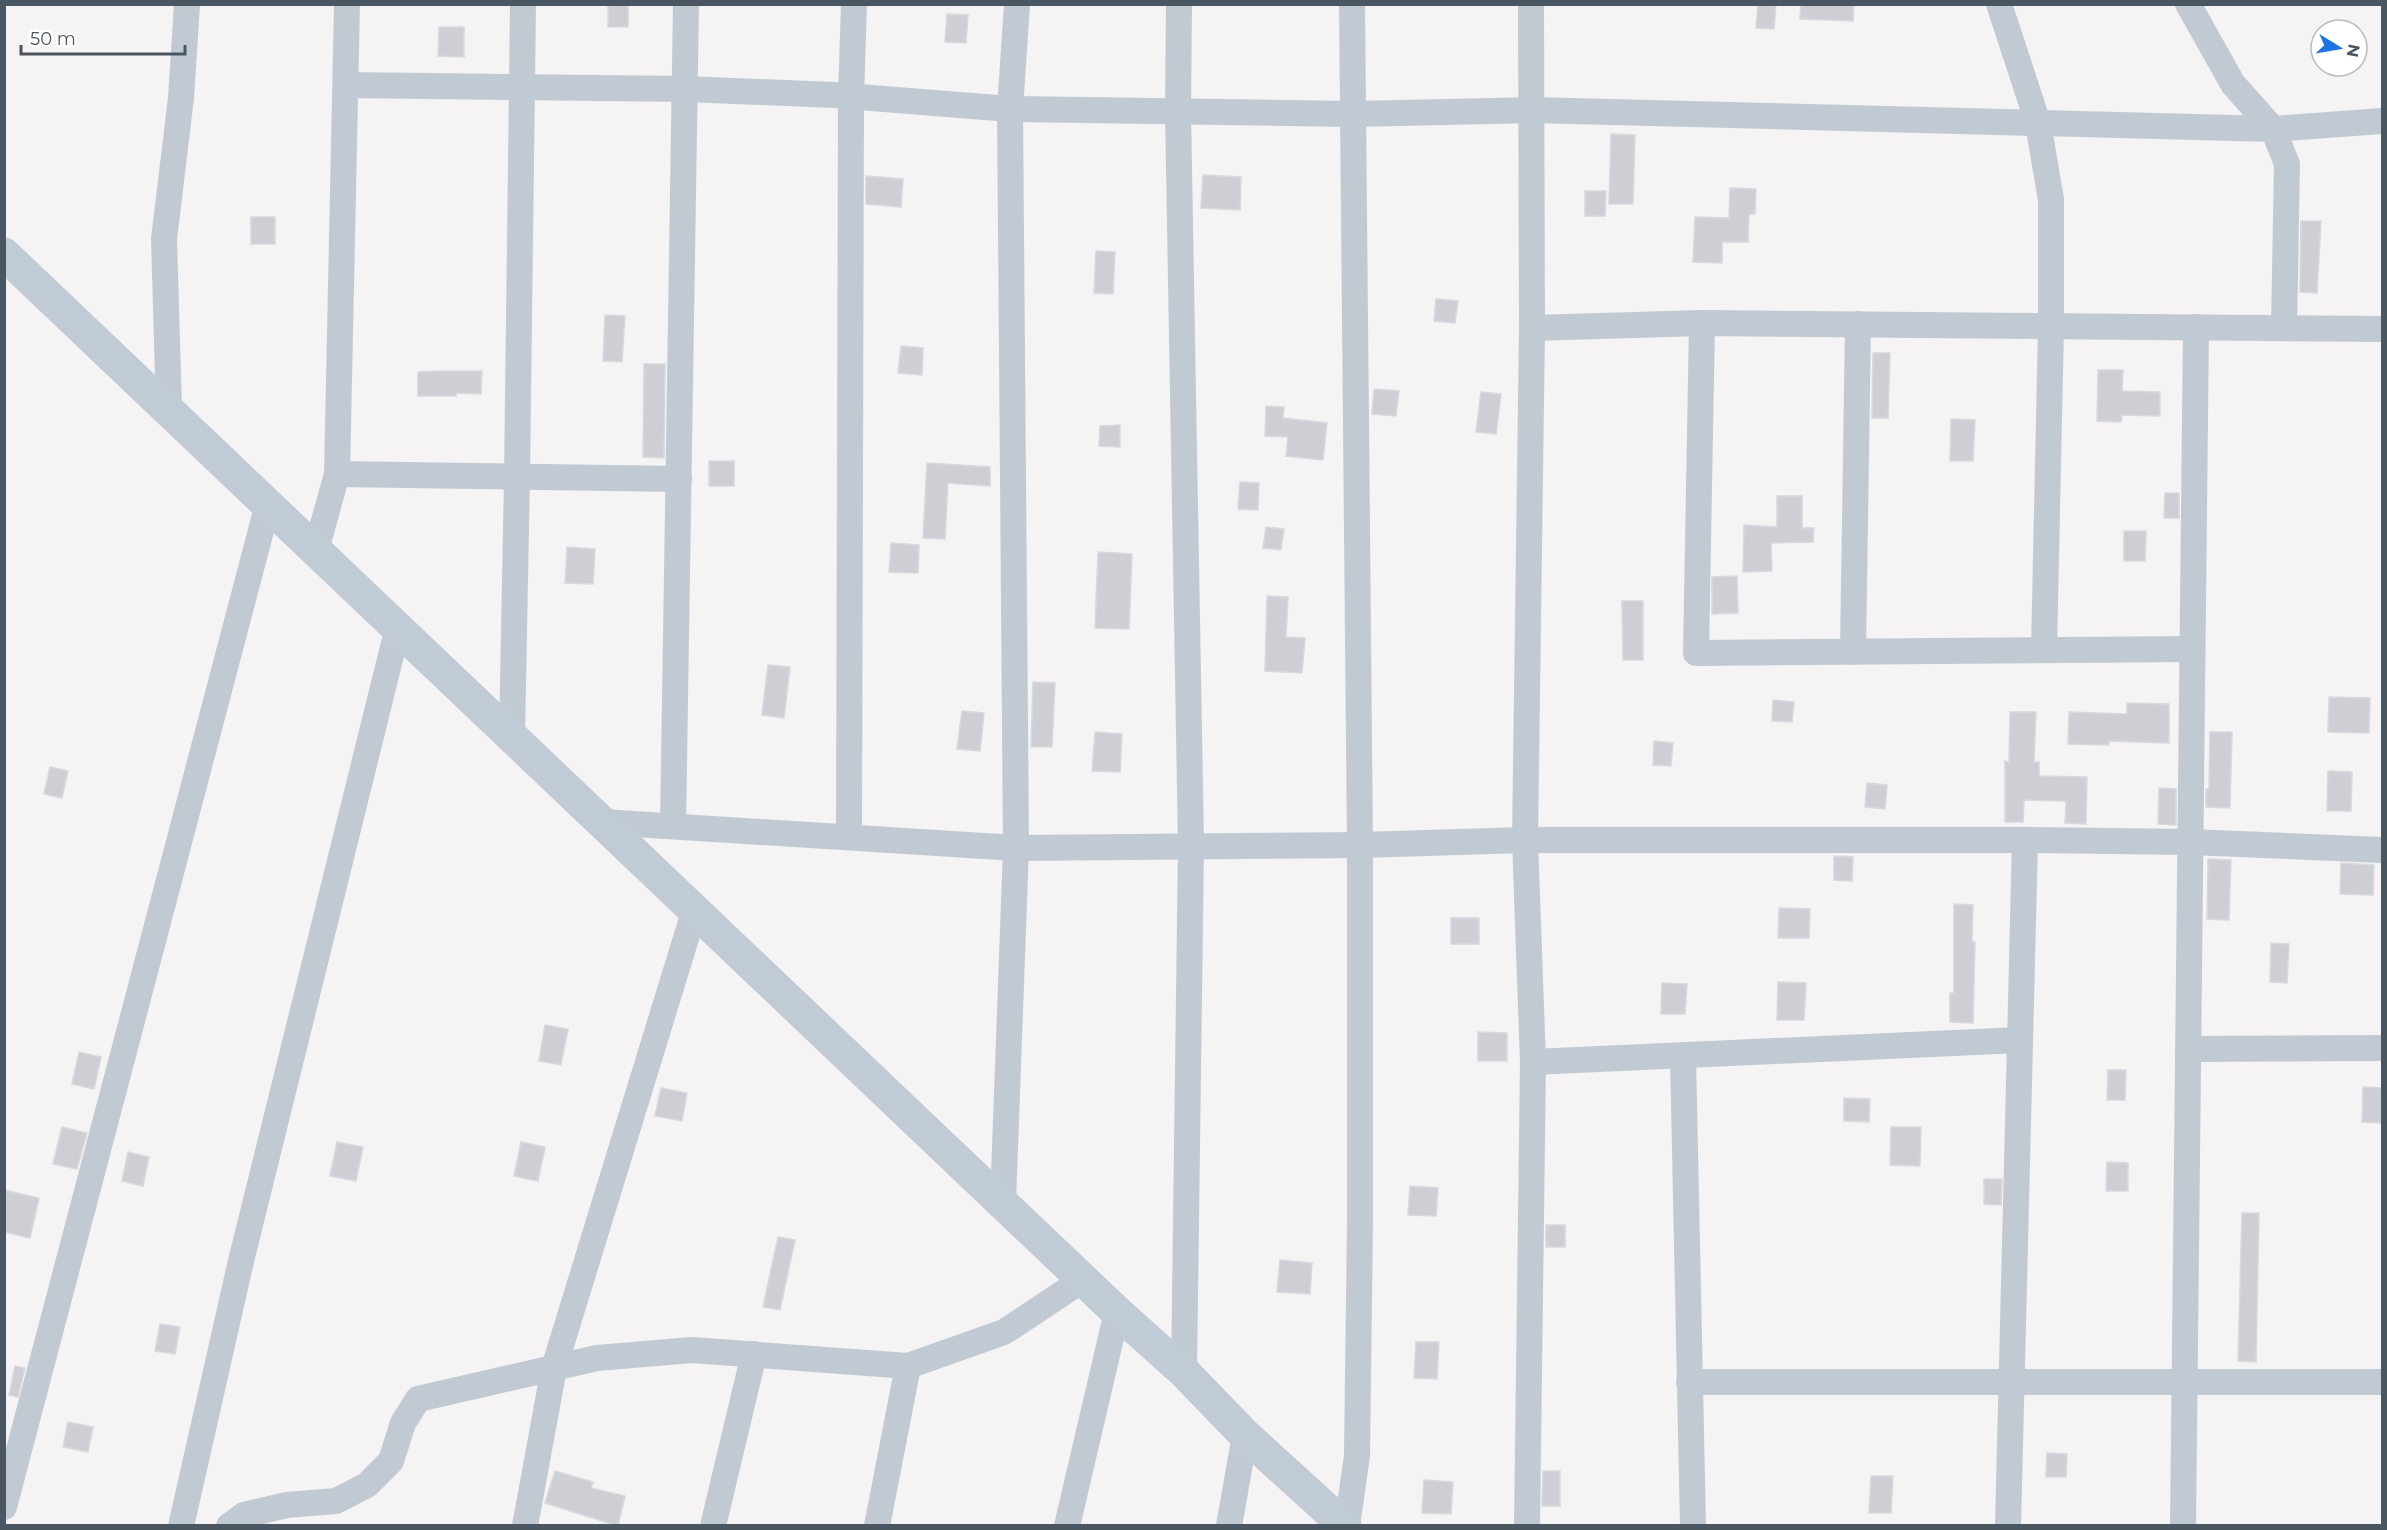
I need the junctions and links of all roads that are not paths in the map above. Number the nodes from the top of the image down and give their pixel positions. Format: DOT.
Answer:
graph roads {
  1 [pos="187,4"];
  2 [pos="347,4"];
  3 [pos="523,4"];
  4 [pos="686,4"];
  5 [pos="854,4"];
  6 [pos="1017,4"];
  7 [pos="1179,4"];
  8 [pos="1352,4"];
  9 [pos="1531,4"];
  10 [pos="1999,4"];
  11 [pos="2188,4"];
  12 [pos="346,85"];
  13 [pos="522,87"];
  14 [pos="686,88"];
  15 [pos="851,97"];
  16 [pos="1010,109"];
  17 [pos="1532,110"];
  18 [pos="1178,111"];
  19 [pos="1353,114"];
  20 [pos="2382,121"];
  21 [pos="2038,123"];
  22 [pos="2273,129"];
  23 [pos="4,254"];
  24 [pos="1702,323"];
  25 [pos="1858,324"];
  26 [pos="2051,326"];
  27 [pos="2196,327"];
  28 [pos="1532,328"];
  29 [pos="2284,328"];
  30 [pos="2382,329"];
  31 [pos="169,410"];
  32 [pos="337,474"];
  33 [pos="517,477"];
  34 [pos="680,478"];
  35 [pos="268,504"];
  36 [pos="316,550"];
  37 [pos="398,627"];
  38 [pos="2192,649"];
  39 [pos="2044,650"];
  40 [pos="1853,652"];
  41 [pos="512,735"];
  42 [pos="602,822"];
  43 [pos="673,826"];
  44 [pos="849,837"];
  45 [pos="1525,840"];
  46 [pos="2025,840"];
  47 [pos="2190,842"];
  48 [pos="1191,845"];
  49 [pos="1360,845"];
  50 [pos="1016,848"];
  51 [pos="2382,850"];
  52 [pos="695,909"];
  53 [pos="2020,1040"];
  54 [pos="2382,1048"];
  55 [pos="2188,1049"];
  56 [pos="1683,1056"];
  57 [pos="1533,1062"];
  58 [pos="1003,1202"];
  59 [pos="1084,1279"];
  60 [pos="1117,1312"];
  61 [pos="754,1354"];
  62 [pos="908,1366"];
  63 [pos="554,1368"];
  64 [pos="1185,1372"];
  65 [pos="1689,1382"];
  66 [pos="2010,1382"];
  67 [pos="2184,1382"];
  68 [pos="2382,1382"];
  69 [pos="1245,1435"];
  70 [pos="4,1507"];
  71 [pos="181,1526"];
  72 [pos="229,1526"];
  73 [pos="525,1526"];
  74 [pos="713,1526"];
  75 [pos="877,1526"];
  76 [pos="1066,1526"];
  77 [pos="1229,1526"];
  78 [pos="1346,1526"];
  79 [pos="1527,1526"];
  80 [pos="1693,1526"];
  81 [pos="2008,1526"];
  82 [pos="2183,1526"];
  1 -- 31 [label="street"];
  2 -- 12 [label="street"];
  3 -- 13 [label="street"];
  4 -- 14 [label="street"];
  5 -- 15 [label="street"];
  6 -- 16 [label="street"];
  7 -- 18 [label="street"];
  8 -- 19 [label="street"];
  9 -- 17 [label="street"];
  10 -- 21 [label="street"];
  11 -- 22 [label="street"];
  12 -- 13 [label="street"];
  12 -- 32 [label="street"];
  13 -- 14 [label="street"];
  13 -- 33 [label="street"];
  14 -- 15 [label="street"];
  14 -- 34 [label="street"];
  15 -- 16 [label="street"];
  15 -- 44 [label="street"];
  16 -- 18 [label="street"];
  16 -- 50 [label="street"];
  17 -- 19 [label="street"];
  17 -- 21 [label="street"];
  17 -- 28 [label="street"];
  18 -- 19 [label="street"];
  18 -- 48 [label="street"];
  19 -- 49 [label="street"];
  20 -- 22 [label="street"];
  21 -- 22 [label="street"];
  21 -- 26 [label="street"];
  22 -- 29 [label="street"];
  23 -- 31 [label="street"];
  24 -- 25 [label="street"];
  24 -- 28 [label="street"];
  24 -- 40 [label="street"];
  25 -- 26 [label="street"];
  25 -- 40 [label="street"];
  26 -- 27 [label="street"];
  26 -- 39 [label="street"];
  27 -- 29 [label="street"];
  27 -- 38 [label="street"];
  28 -- 45 [label="street"];
  29 -- 30 [label="street"];
  31 -- 35 [label="street"];
  32 -- 33 [label="street"];
  32 -- 36 [label="street"];
  33 -- 34 [label="street"];
  33 -- 41 [label="street"];
  34 -- 43 [label="street"];
  35 -- 36 [label="street"];
  35 -- 70 [label="street"];
  36 -- 37 [label="street"];
  37 -- 41 [label="street"];
  37 -- 71 [label="street"];
  38 -- 39 [label="street"];
  38 -- 47 [label="street"];
  39 -- 40 [label="street"];
  41 -- 42 [label="street"];
  42 -- 43 [label="street"];
  42 -- 52 [label="street"];
  43 -- 44 [label="street"];
  44 -- 50 [label="street"];
  45 -- 46 [label="street"];
  45 -- 49 [label="street"];
  45 -- 57 [label="street"];
  46 -- 47 [label="street"];
  46 -- 53 [label="street"];
  47 -- 51 [label="street"];
  47 -- 55 [label="street"];
  48 -- 49 [label="street"];
  48 -- 50 [label="street"];
  48 -- 64 [label="street"];
  49 -- 78 [label="street"];
  50 -- 58 [label="street"];
  52 -- 58 [label="street"];
  52 -- 63 [label="street"];
  53 -- 56 [label="street"];
  53 -- 66 [label="street"];
  54 -- 55 [label="street"];
  55 -- 67 [label="street"];
  56 -- 57 [label="street"];
  56 -- 65 [label="street"];
  57 -- 79 [label="street"];
  58 -- 59 [label="street"];
  59 -- 60 [label="street"];
  59 -- 62 [label="street"];
  60 -- 64 [label="street"];
  60 -- 76 [label="street"];
  61 -- 62 [label="street"];
  61 -- 63 [label="street"];
  61 -- 74 [label="street"];
  62 -- 75 [label="street"];
  63 -- 72 [label="street"];
  63 -- 73 [label="street"];
  64 -- 69 [label="street"];
  65 -- 66 [label="street"];
  65 -- 80 [label="street"];
  66 -- 67 [label="street"];
  66 -- 81 [label="street"];
  67 -- 68 [label="street"];
  67 -- 82 [label="street"];
  69 -- 77 [label="street"];
  69 -- 78 [label="street"];
}
